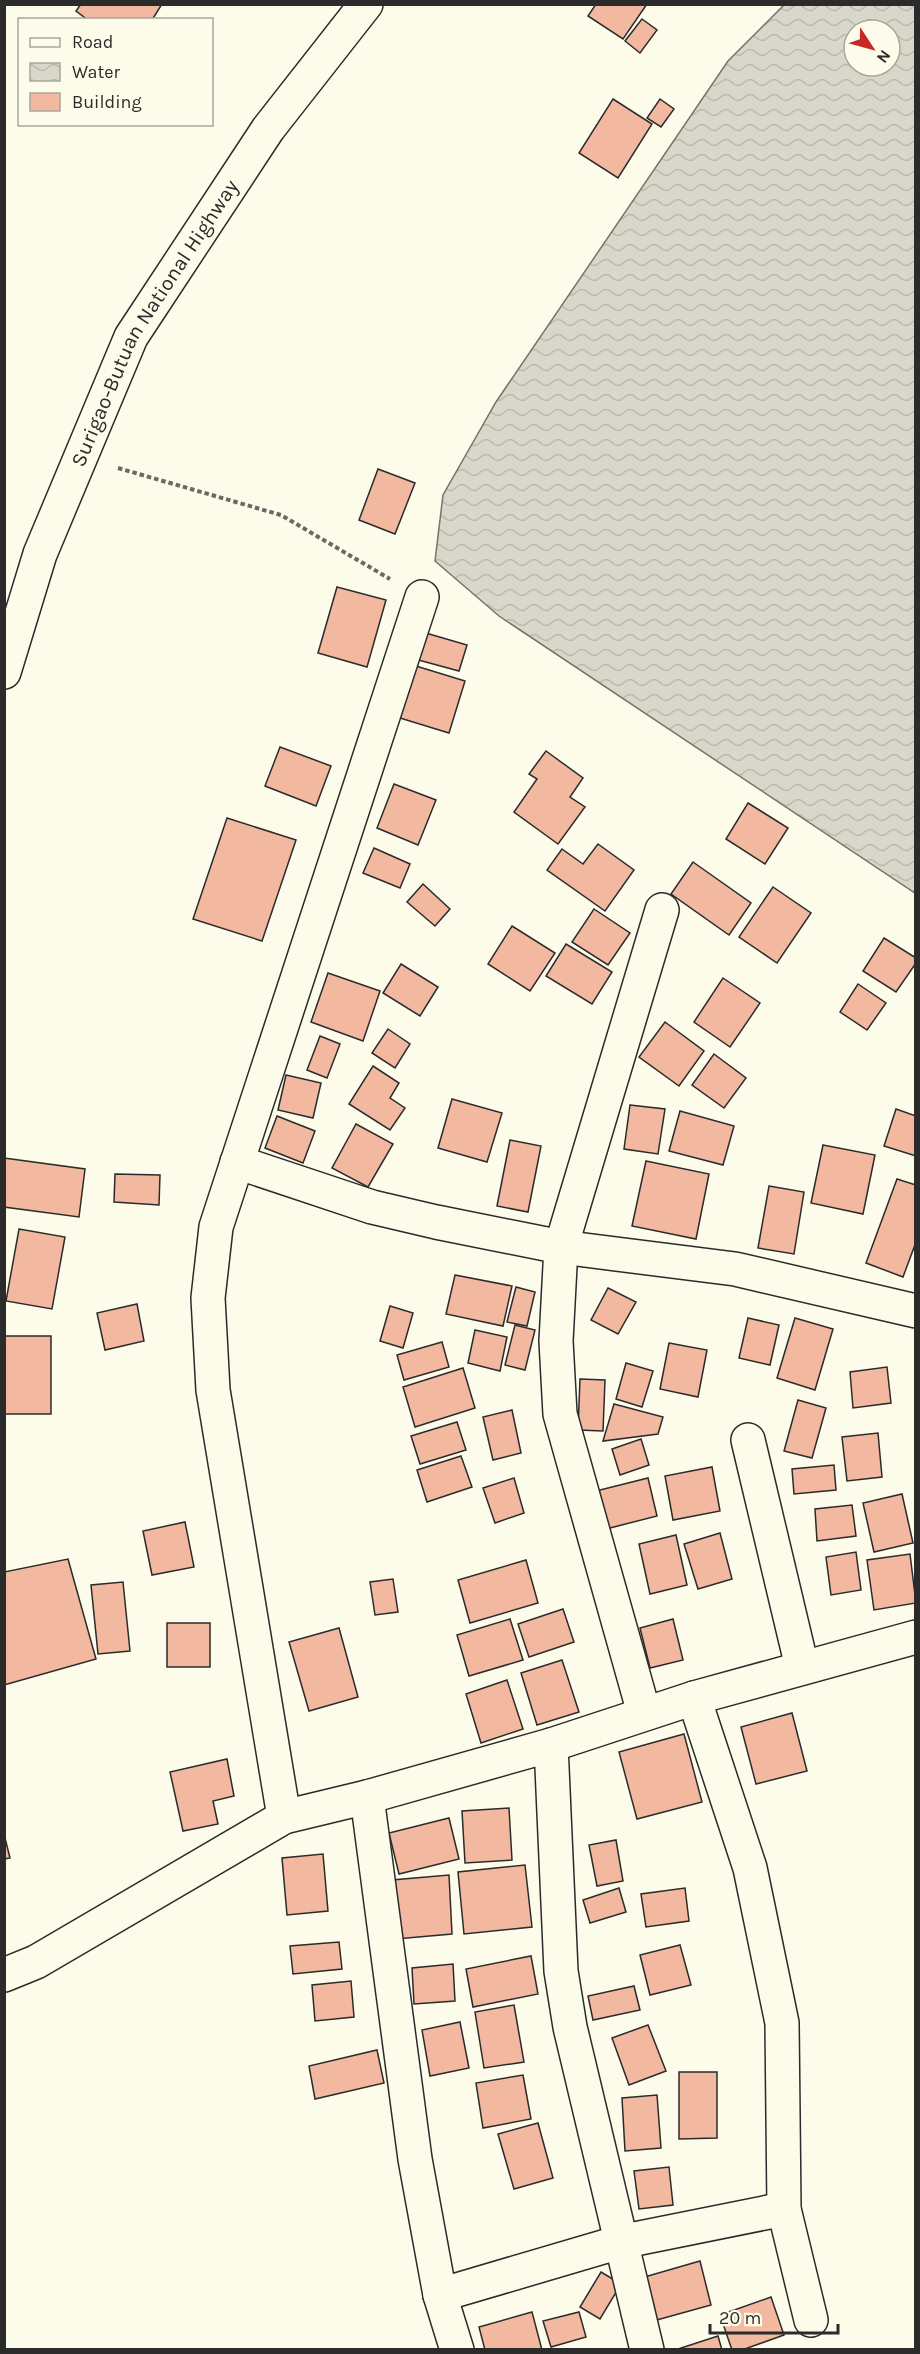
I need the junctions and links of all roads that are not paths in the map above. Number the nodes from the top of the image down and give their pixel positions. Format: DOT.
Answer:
graph roads {
  1 [pos="366,4"];
  2 [pos="422,597"];
  3 [pos="4,672"];
  4 [pos="662,910"];
  5 [pos="237,1162"];
  6 [pos="561,1247"];
  7 [pos="915,1311"];
  8 [pos="748,1440"];
  9 [pos="915,1637"];
  10 [pos="802,1667"];
  11 [pos="694,1698"];
  12 [pos="644,1713"];
  13 [pos="551,1745"];
  14 [pos="367,1797"];
  15 [pos="284,1817"];
  16 [pos="4,1975"];
  17 [pos="784,2209"];
  18 [pos="620,2242"];
  19 [pos="440,2295"];
  20 [pos="811,2320"];
  21 [pos="457,2349"];
  22 [pos="647,2349"];
  1 -- 3 [label="main road, Surigao-Butuan National Highway"];
  2 -- 5 [label="main road"];
  4 -- 6 [label="main road"];
  5 -- 6 [label="main road"];
  5 -- 15 [label="main road"];
  6 -- 7 [label="main road"];
  6 -- 12 [label="main road"];
  8 -- 10 [label="main road"];
  9 -- 10 [label="main road"];
  10 -- 11 [label="main road"];
  11 -- 12 [label="main road"];
  11 -- 17 [label="main road"];
  12 -- 13 [label="main road"];
  13 -- 14 [label="main road"];
  13 -- 18 [label="main road"];
  14 -- 15 [label="main road"];
  14 -- 19 [label="main road"];
  15 -- 16 [label="main road"];
  17 -- 18 [label="main road"];
  17 -- 20 [label="main road"];
  18 -- 19 [label="main road"];
  18 -- 22 [label="main road"];
  19 -- 21 [label="main road"];
}
